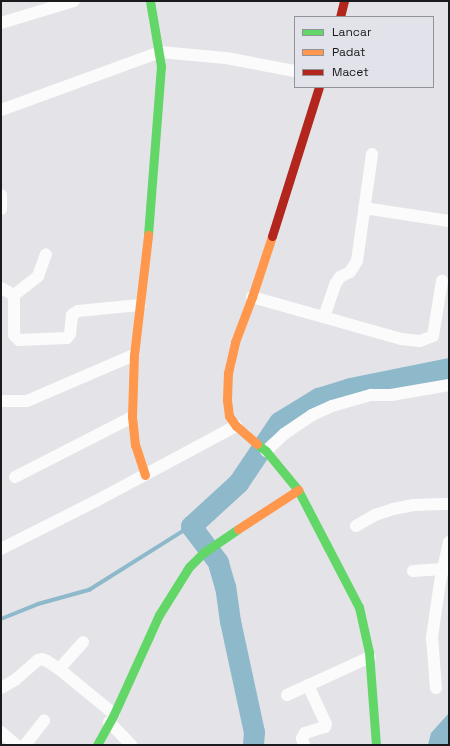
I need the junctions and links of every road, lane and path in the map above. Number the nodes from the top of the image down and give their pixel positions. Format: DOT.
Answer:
graph roads {
  1 [pos="74,1"];
  2 [pos="150,1"];
  3 [pos="344,1"];
  4 [pos="340,16"];
  5 [pos="1,23"];
  6 [pos="160,52"];
  7 [pos="294,71"];
  8 [pos="318,88"];
  9 [pos="1,110"];
  10 [pos="372,154"];
  11 [pos="1,195"];
  12 [pos="364,208"];
  13 [pos="1,209"];
  14 [pos="449,221"];
  15 [pos="46,254"];
  16 [pos="442,281"];
  17 [pos="1,288"];
  18 [pos="14,295"];
  19 [pos="252,297"];
  20 [pos="140,305"];
  21 [pos="324,317"];
  22 [pos="134,354"];
  23 [pos="449,385"];
  24 [pos="1,401"];
  25 [pos="132,417"];
  26 [pos="236,426"];
  27 [pos="265,450"];
  28 [pos="145,475"];
  29 [pos="15,477"];
  30 [pos="298,490"];
  31 [pos="449,504"];
  32 [pos="356,526"];
  33 [pos="449,542"];
  34 [pos="1,549"];
  35 [pos="443,569"];
  36 [pos="413,571"];
  37 [pos="83,642"];
  38 [pos="370,657"];
  39 [pos="59,670"];
  40 [pos="308,685"];
  41 [pos="1,688"];
  42 [pos="436,688"];
  43 [pos="287,695"];
  44 [pos="111,718"];
  45 [pos="44,721"];
  46 [pos="1,732"];
  47 [pos="16,745"];
  48 [pos="25,745"];
  49 [pos="97,745"];
  50 [pos="131,745"];
  51 [pos="304,745"];
  52 [pos="376,745"];
  1 -- 5 [label="street"];
  2 -- 6 [label="main road"];
  3 -- 4 [label="main road"];
  6 -- 7 [label="street"];
  6 -- 9 [label="street"];
  6 -- 20 [label="main road"];
  8 -- 19 [label="main road"];
  10 -- 12 [label="street"];
  11 -- 13 [label="street"];
  12 -- 14 [label="street"];
  12 -- 21 [label="street"];
  15 -- 18 [label="street"];
  16 -- 21 [label="street"];
  17 -- 18 [label="street"];
  18 -- 20 [label="street"];
  19 -- 21 [label="street"];
  19 -- 26 [label="main road"];
  20 -- 22 [label="main road"];
  22 -- 24 [label="street"];
  22 -- 25 [label="main road"];
  23 -- 27 [label="street"];
  25 -- 28 [label="main road"];
  25 -- 29 [label="street"];
  26 -- 27 [label="main road"];
  26 -- 28 [label="street"];
  27 -- 30 [label="main road"];
  28 -- 34 [label="street"];
  30 -- 38 [label="main road"];
  30 -- 44 [label="main road"];
  31 -- 32 [label="street"];
  33 -- 35 [label="street"];
  35 -- 36 [label="street"];
  35 -- 42 [label="street"];
  37 -- 39 [label="street"];
  38 -- 40 [label="street"];
  38 -- 52 [label="main road"];
  39 -- 41 [label="street"];
  39 -- 44 [label="street"];
  40 -- 43 [label="street"];
  40 -- 51 [label="street"];
  44 -- 49 [label="main road"];
  44 -- 50 [label="street"];
  45 -- 48 [label="street"];
  46 -- 47 [label="street"];
}
